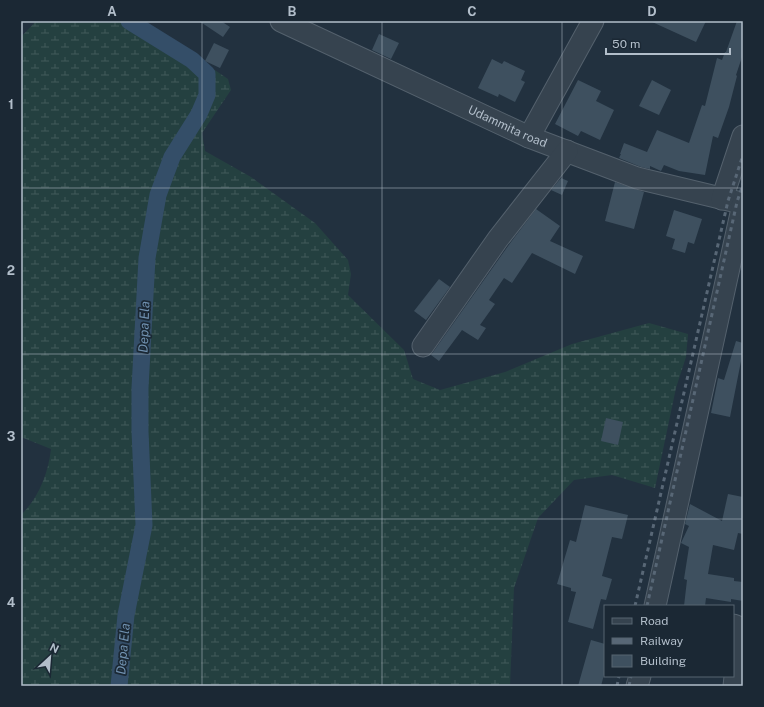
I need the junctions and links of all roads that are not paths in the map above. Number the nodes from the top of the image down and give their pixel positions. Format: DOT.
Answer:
graph roads {
  1 [pos="281,21"];
  2 [pos="593,21"];
  3 [pos="743,136"];
  4 [pos="529,137"];
  5 [pos="567,151"];
  6 [pos="722,199"];
  7 [pos="743,205"];
  8 [pos="423,346"];
  9 [pos="656,605"];
  10 [pos="734,625"];
  11 [pos="734,686"];
  1 -- 4 [label="street, Udammita road"];
  2 -- 4 [label="street"];
  3 -- 6 [label="street"];
  4 -- 5 [label="street, Udammita road"];
  5 -- 6 [label="street, Udammita road"];
  5 -- 8 [label="street"];
  6 -- 7 [label="street, Udammita road"];
  7 -- 9 [label="street"];
  10 -- 11 [label="street"];
}
